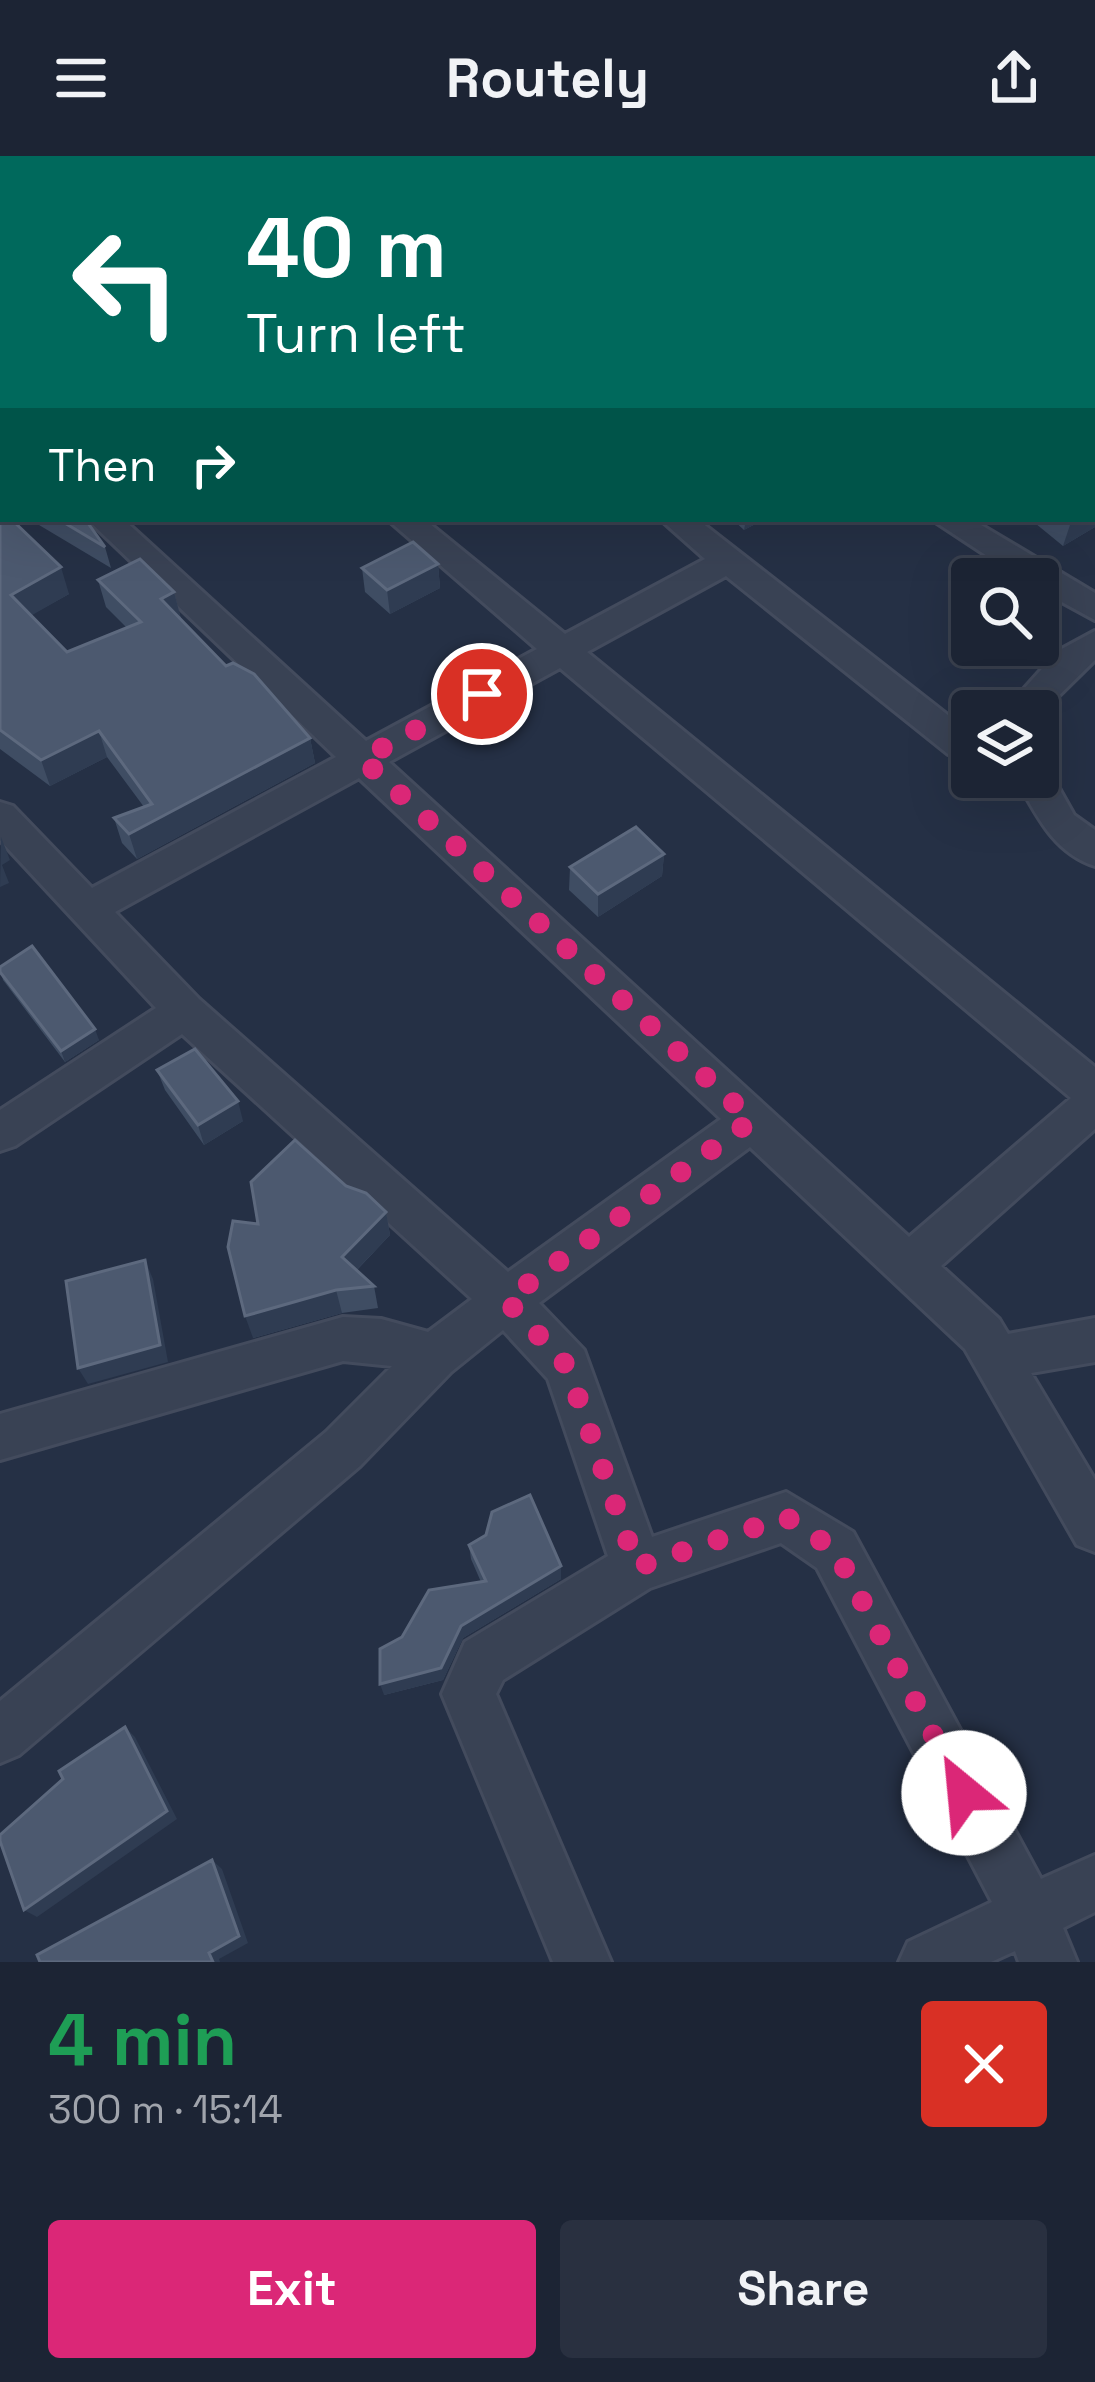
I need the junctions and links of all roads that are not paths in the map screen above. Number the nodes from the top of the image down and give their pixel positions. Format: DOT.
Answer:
graph roads {
  1 [pos="107,522"];
  2 [pos="407,522"];
  3 [pos="680,522"];
  4 [pos="952,522"];
  5 [pos="730,560"];
  6 [pos="1095,608"];
  7 [pos="1095,643"];
  8 [pos="562,651"];
  9 [pos="1042,690"];
  10 [pos="951,738"];
  11 [pos="362,759"];
  12 [pos="1046,798"];
  13 [pos="0,816"];
  14 [pos="1095,851"];
  15 [pos="91,907"];
  16 [pos="184,1011"];
  17 [pos="1095,1091"];
  18 [pos="1095,1103"];
  19 [pos="752,1120"];
  20 [pos="0,1133"];
  21 [pos="909,1266"];
  22 [pos="506,1300"];
  23 [pos="1095,1340"];
  24 [pos="434,1356"];
  25 [pos="996,1358"];
  26 [pos="0,1437"];
  27 [pos="1095,1527"];
  28 [pos="637,1567"];
  29 [pos="0,1736"];
  30 [pos="1095,1883"];
  31 [pos="1039,1939"];
  32 [pos="582,1962"];
  33 [pos="928,1962"];
  1 -- 11 [label="street"];
  2 -- 8 [label="street"];
  3 -- 5 [label="street"];
  4 -- 6 [label="street"];
  5 -- 8 [label="street"];
  5 -- 10 [label="street"];
  7 -- 9 [label="street"];
  8 -- 11 [label="street"];
  8 -- 17 [label="street"];
  11 -- 15 [label="street"];
  11 -- 19 [label="street"];
  12 -- 14 [label="street"];
  13 -- 15 [label="street"];
  15 -- 16 [label="street"];
  16 -- 20 [label="street"];
  16 -- 22 [label="street"];
  18 -- 21 [label="street"];
  19 -- 21 [label="street"];
  19 -- 22 [label="street"];
  21 -- 25 [label="street"];
  22 -- 24 [label="street"];
  22 -- 28 [label="street"];
  23 -- 25 [label="street"];
  24 -- 26 [label="street"];
  24 -- 29 [label="street"];
  25 -- 27 [label="street"];
  28 -- 31 [label="street"];
  28 -- 32 [label="street"];
  30 -- 31 [label="street"];
  31 -- 33 [label="street"];
}
